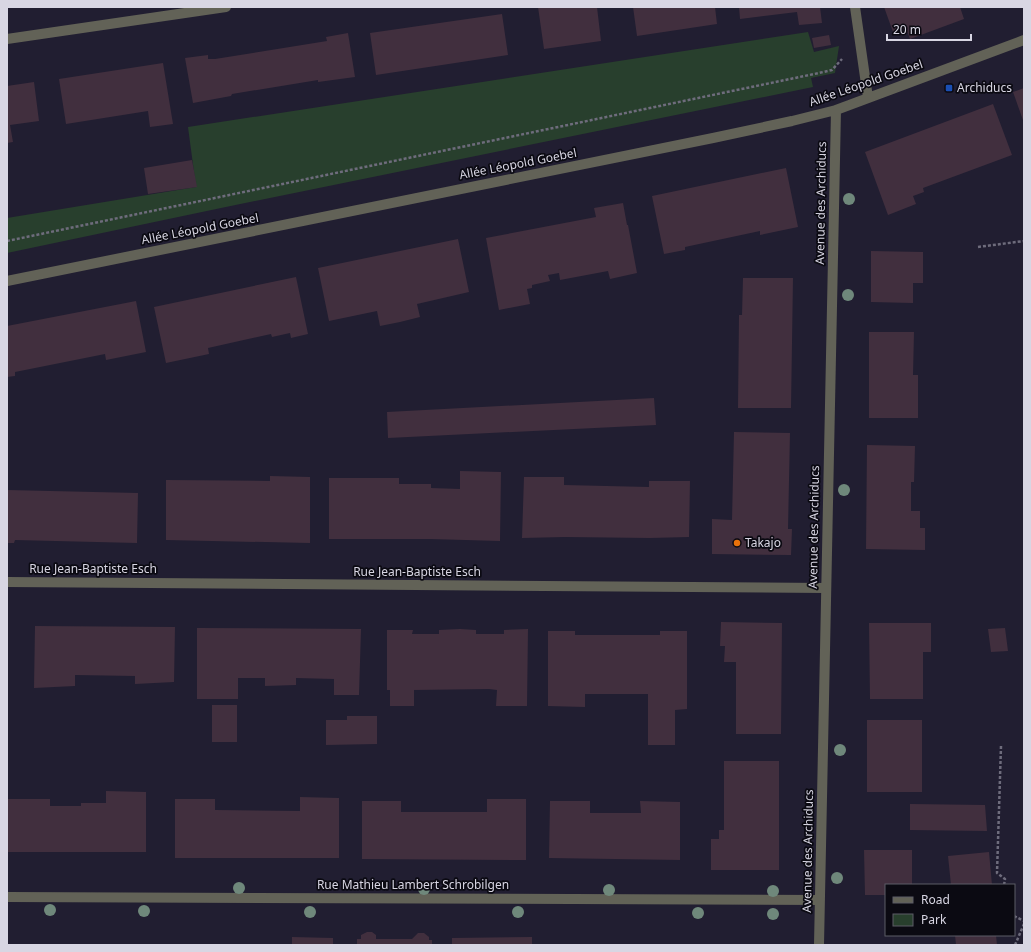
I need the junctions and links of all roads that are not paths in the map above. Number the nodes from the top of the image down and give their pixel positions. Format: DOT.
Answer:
graph roads {
  1 [pos="226,7"];
  2 [pos="856,7"];
  3 [pos="7,39"];
  4 [pos="1024,40"];
  5 [pos="868,98"];
  6 [pos="836,110"];
  7 [pos="7,281"];
  8 [pos="7,582"];
  9 [pos="826,588"];
  10 [pos="7,896"];
  11 [pos="820,900"];
  12 [pos="819,945"];
  1 -- 3 [label="street"];
  2 -- 5 [label="street"];
  4 -- 5 [label="street, Allée Léopold Goebel"];
  5 -- 6 [label="street, Allée Léopold Goebel"];
  6 -- 7 [label="street, Allée Léopold Goebel"];
  6 -- 9 [label="street, Avenue des Archiducs"];
  8 -- 9 [label="street, Rue Jean-Baptiste Esch"];
  9 -- 11 [label="street, Avenue des Archiducs"];
  10 -- 11 [label="street, Rue Mathieu Lambert Schrobilgen"];
  11 -- 12 [label="street, Avenue des Archiducs"];
}
